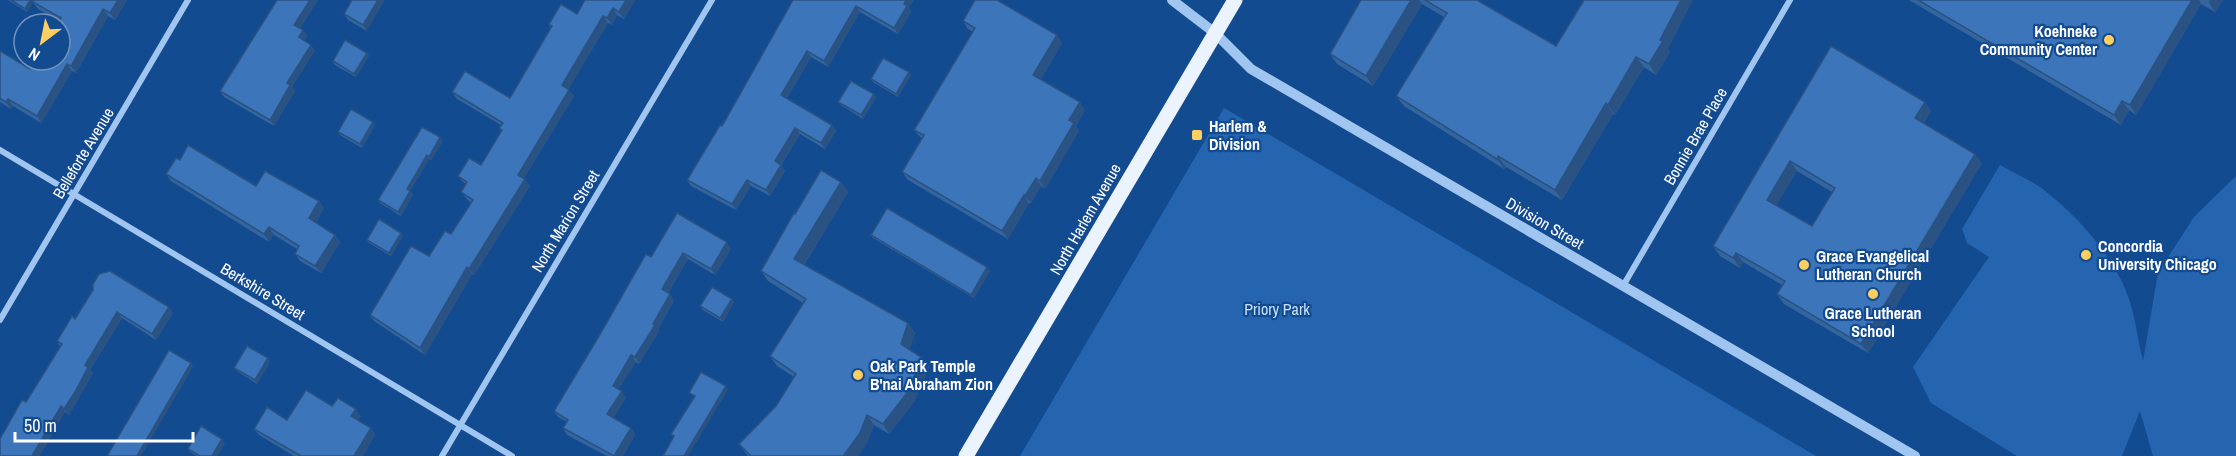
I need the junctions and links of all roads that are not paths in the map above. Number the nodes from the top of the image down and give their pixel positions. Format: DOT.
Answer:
graph roads {
  1 [pos="188,0"];
  2 [pos="712,0"];
  3 [pos="1172,0"];
  4 [pos="1235,0"];
  5 [pos="1790,0"];
  6 [pos="1215,33"];
  7 [pos="0,150"];
  8 [pos="74,194"];
  9 [pos="1623,286"];
  10 [pos="0,320"];
  11 [pos="460,425"];
  12 [pos="442,456"];
  13 [pos="512,456"];
  14 [pos="966,456"];
  15 [pos="1915,456"];
  1 -- 8 [label="street, Belleforte Avenue"];
  2 -- 11 [label="street, North Marion Street"];
  3 -- 6 [label="street, Division Street"];
  4 -- 6 [label="main road, North Harlem Avenue"];
  5 -- 9 [label="street, Bonnie Brae Place"];
  6 -- 9 [label="street, Division Street"];
  6 -- 14 [label="main road, North Harlem Avenue"];
  7 -- 8 [label="street, Berkshire Street"];
  8 -- 10 [label="street, Belleforte Avenue"];
  8 -- 11 [label="street, Berkshire Street"];
  9 -- 15 [label="street, Division Street"];
  11 -- 12 [label="street, North Marion Street"];
  11 -- 13 [label="street, Berkshire Street"];
}
